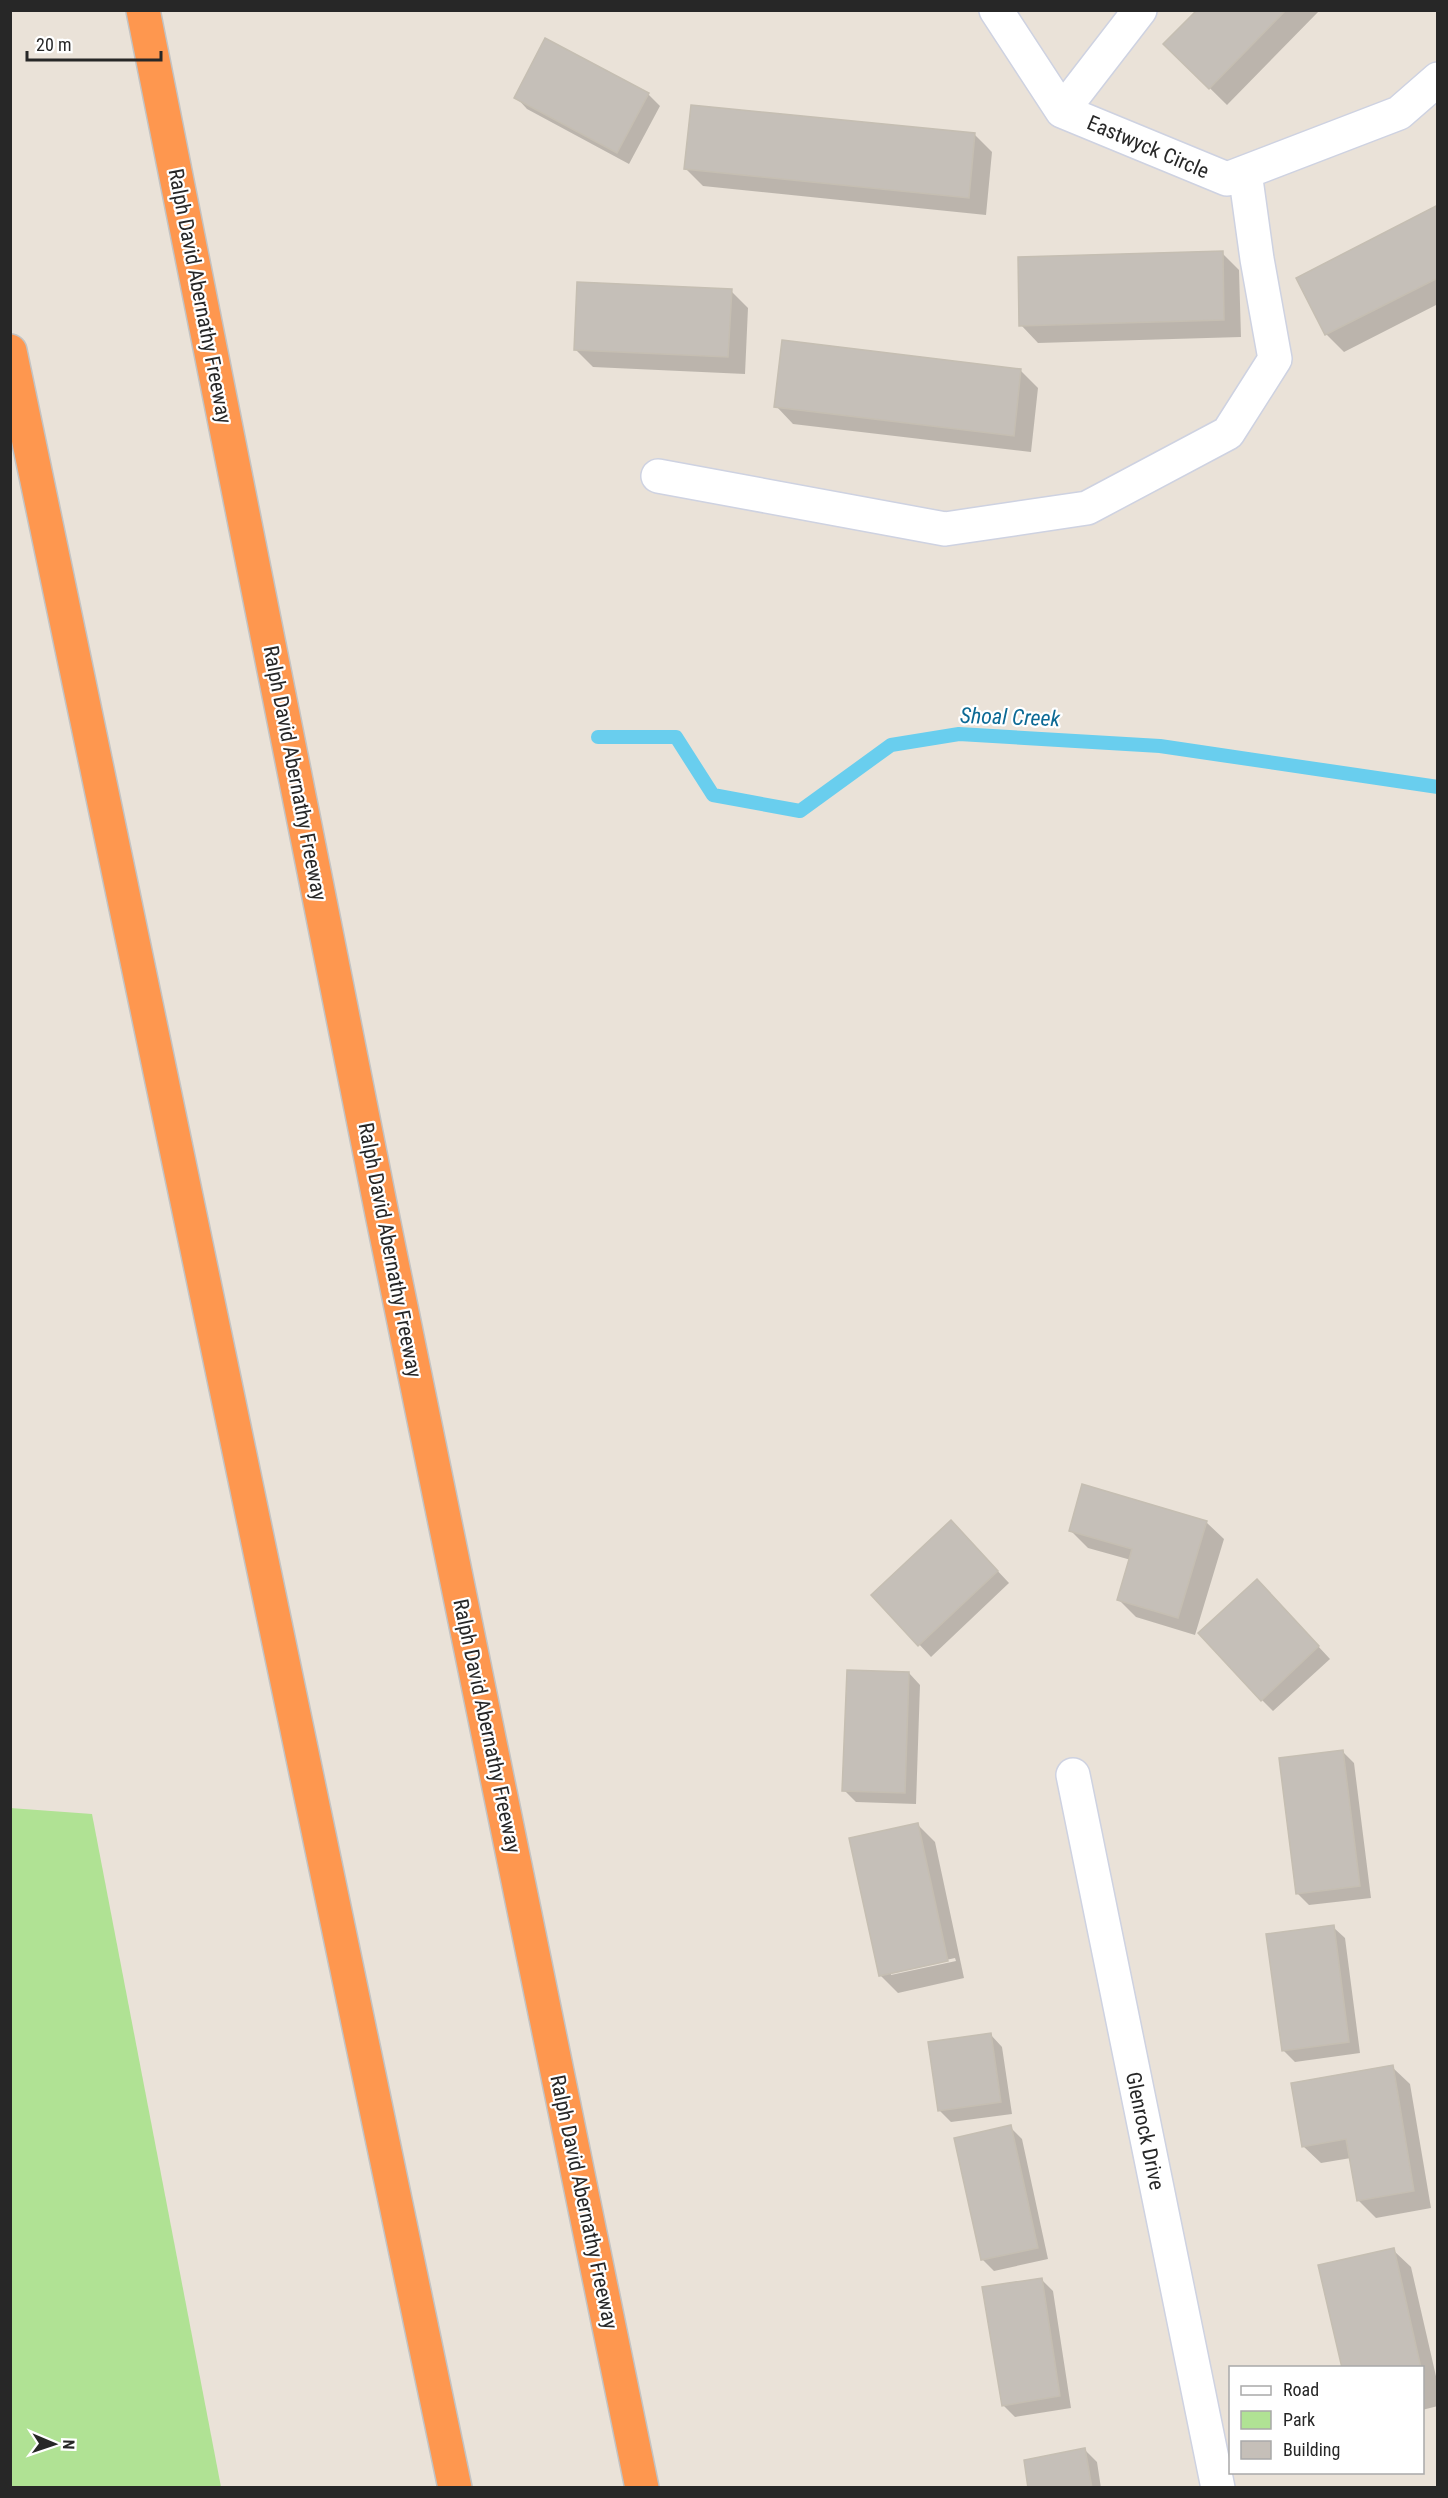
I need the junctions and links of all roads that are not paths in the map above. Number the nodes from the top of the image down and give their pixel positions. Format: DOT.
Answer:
graph roads {
  1 [pos="143,10"];
  2 [pos="996,10"];
  3 [pos="1140,10"];
  4 [pos="1437,79"];
  5 [pos="1062,111"];
  6 [pos="1245,172"];
  7 [pos="10,351"];
  8 [pos="658,476"];
  9 [pos="1073,1774"];
  10 [pos="454,2487"];
  11 [pos="642,2487"];
  12 [pos="1218,2487"];
  1 -- 11 [label="highway, Ralph David Abernathy Freeway"];
  2 -- 5 [label="street, Eastwyck Circle"];
  3 -- 5 [label="street"];
  4 -- 6 [label="street, Eastwyck Circle"];
  5 -- 6 [label="street, Eastwyck Circle"];
  6 -- 8 [label="street"];
  7 -- 10 [label="highway"];
  9 -- 12 [label="street, Glenrock Drive"];
}
